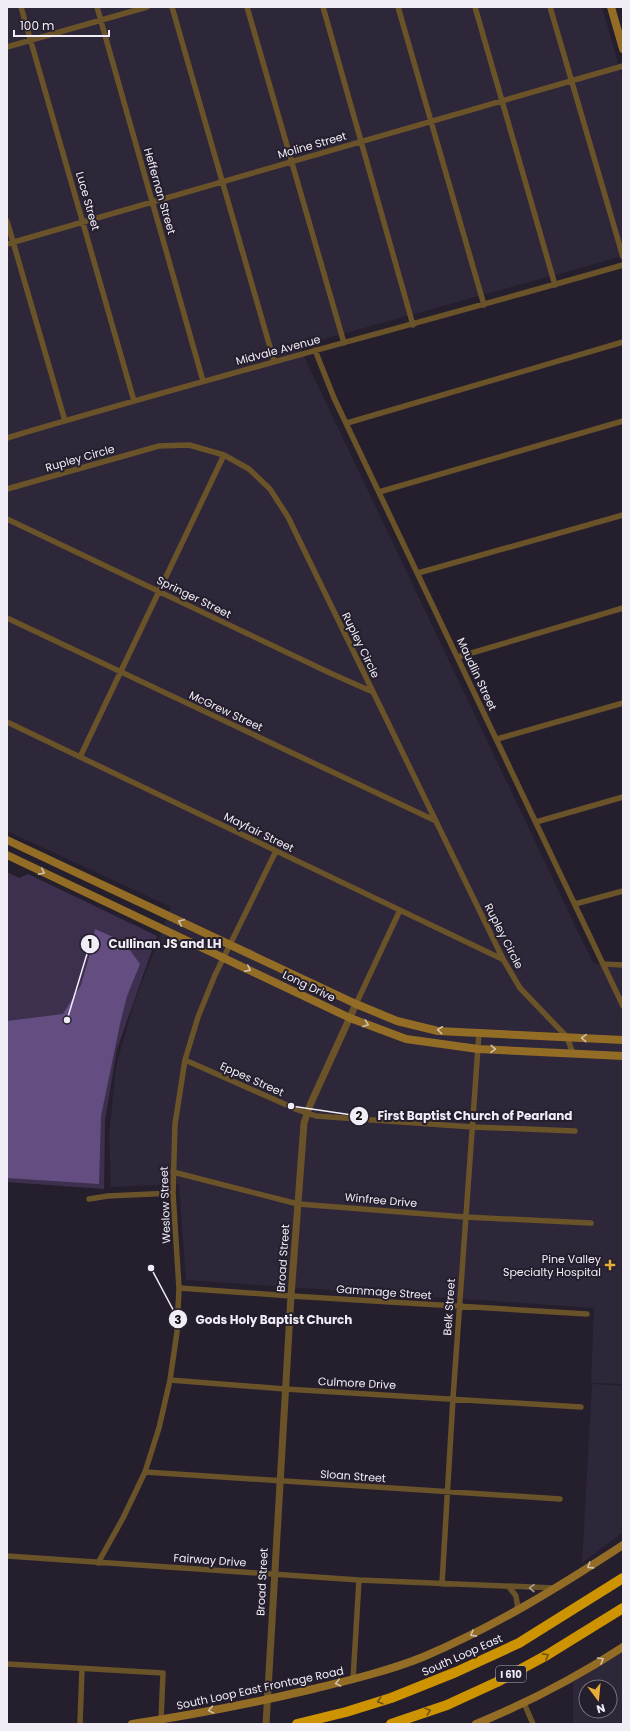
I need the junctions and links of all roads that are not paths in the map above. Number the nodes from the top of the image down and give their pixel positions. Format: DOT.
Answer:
graph roads {
  1 [pos="21,7"];
  2 [pos="96,7"];
  3 [pos="147,7"];
  4 [pos="172,7"];
  5 [pos="247,7"];
  6 [pos="323,7"];
  7 [pos="398,7"];
  8 [pos="475,7"];
  9 [pos="550,7"];
  10 [pos="611,7"];
  11 [pos="100,20"];
  12 [pos="31,40"];
  13 [pos="7,47"];
  14 [pos="623,49"];
  15 [pos="623,66"];
  16 [pos="572,81"];
  17 [pos="502,101"];
  18 [pos="431,122"];
  19 [pos="362,141"];
  20 [pos="291,162"];
  21 [pos="222,182"];
  22 [pos="153,202"];
  23 [pos="7,221"];
  24 [pos="83,222"];
  25 [pos="10,243"];
  26 [pos="623,257"];
  27 [pos="623,265"];
  28 [pos="555,284"];
  29 [pos="484,305"];
  30 [pos="413,325"];
  31 [pos="623,342"];
  32 [pos="344,343"];
  33 [pos="315,350"];
  34 [pos="274,361"];
  35 [pos="203,381"];
  36 [pos="134,401"];
  37 [pos="65,420"];
  38 [pos="623,421"];
  39 [pos="347,423"];
  40 [pos="7,438"];
  41 [pos="224,455"];
  42 [pos="7,489"];
  43 [pos="379,492"];
  44 [pos="623,515"];
  45 [pos="7,519"];
  46 [pos="418,574"];
  47 [pos="158,591"];
  48 [pos="623,608"];
  49 [pos="7,618"];
  50 [pos="458,657"];
  51 [pos="120,672"];
  52 [pos="372,692"];
  53 [pos="623,703"];
  54 [pos="7,722"];
  55 [pos="497,739"];
  56 [pos="80,757"];
  57 [pos="623,797"];
  58 [pos="436,821"];
  59 [pos="536,822"];
  60 [pos="8,844"];
  61 [pos="276,851"];
  62 [pos="7,855"];
  63 [pos="92,880"];
  64 [pos="623,891"];
  65 [pos="85,892"];
  66 [pos="575,904"];
  67 [pos="400,910"];
  68 [pos="164,914"];
  69 [pos="159,927"];
  70 [pos="229,944"];
  71 [pos="224,957"];
  72 [pos="503,959"];
  73 [pos="603,964"];
  74 [pos="623,965"];
  75 [pos="298,976"];
  76 [pos="290,990"];
  77 [pos="356,1004"];
  78 [pos="623,1006"];
  79 [pos="350,1018"];
  80 [pos="478,1032"];
  81 [pos="567,1037"];
  82 [pos="623,1040"];
  83 [pos="478,1049"];
  84 [pos="573,1054"];
  85 [pos="623,1056"];
  86 [pos="186,1060"];
  87 [pos="307,1114"];
  88 [pos="473,1127"];
  89 [pos="574,1131"];
  90 [pos="173,1172"];
  91 [pos="173,1193"];
  92 [pos="89,1199"];
  93 [pos="298,1204"];
  94 [pos="465,1217"];
  95 [pos="591,1223"];
  96 [pos="179,1288"];
  97 [pos="291,1296"];
  98 [pos="459,1307"];
  99 [pos="587,1314"];
  100 [pos="170,1380"];
  101 [pos="285,1389"];
  102 [pos="453,1398"];
  103 [pos="581,1407"];
  104 [pos="145,1472"];
  105 [pos="280,1482"];
  106 [pos="448,1492"];
  107 [pos="560,1499"];
  108 [pos="623,1545"];
  109 [pos="7,1556"];
  110 [pos="98,1563"];
  111 [pos="274,1574"];
  112 [pos="623,1578"];
  113 [pos="359,1580"];
  114 [pos="442,1584"];
  115 [pos="508,1587"];
  116 [pos="554,1588"];
  117 [pos="623,1608"];
  118 [pos="518,1609"];
  119 [pos="623,1647"];
  120 [pos="7,1664"];
  121 [pos="82,1669"];
  122 [pos="353,1680"];
  123 [pos="267,1700"];
  124 [pos="524,1703"];
  125 [pos="161,1720"];
  126 [pos="80,1724"];
  127 [pos="132,1724"];
  128 [pos="266,1724"];
  129 [pos="297,1724"];
  130 [pos="392,1724"];
  131 [pos="476,1724"];
  132 [pos="533,1724"];
  1 -- 12 [label="street, Luce Street"];
  2 -- 11 [label="street, Heffernan Street"];
  3 -- 11 [label="street"];
  4 -- 21 [label="street"];
  5 -- 20 [label="street"];
  6 -- 19 [label="street"];
  7 -- 18 [label="street"];
  8 -- 17 [label="street"];
  9 -- 16 [label="street"];
  10 -- 14 [label="main road"];
  11 -- 12 [label="street"];
  11 -- 22 [label="street, Heffernan Street"];
  12 -- 13 [label="street"];
  12 -- 24 [label="street, Luce Street"];
  15 -- 16 [label="street, Moline Street"];
  16 -- 17 [label="street, Moline Street"];
  16 -- 26 [label="street"];
  17 -- 18 [label="street, Moline Street"];
  17 -- 28 [label="street"];
  18 -- 19 [label="street, Moline Street"];
  18 -- 29 [label="street"];
  19 -- 20 [label="street, Moline Street"];
  19 -- 30 [label="street"];
  20 -- 21 [label="street, Moline Street"];
  20 -- 32 [label="street"];
  21 -- 22 [label="street, Moline Street"];
  21 -- 34 [label="street"];
  22 -- 24 [label="street, Moline Street"];
  22 -- 35 [label="street, Heffernan Street"];
  23 -- 25 [label="street"];
  24 -- 25 [label="street, Moline Street"];
  24 -- 36 [label="street, Luce Street"];
  25 -- 37 [label="street"];
  27 -- 28 [label="street, Midvale Avenue"];
  28 -- 29 [label="street, Midvale Avenue"];
  29 -- 30 [label="street, Midvale Avenue"];
  30 -- 32 [label="street, Midvale Avenue"];
  31 -- 39 [label="street"];
  32 -- 33 [label="street, Midvale Avenue"];
  33 -- 34 [label="street, Midvale Avenue"];
  33 -- 39 [label="street, Maudlin Street"];
  34 -- 35 [label="street, Midvale Avenue"];
  35 -- 36 [label="street, Midvale Avenue"];
  36 -- 37 [label="street, Midvale Avenue"];
  37 -- 40 [label="street, Midvale Avenue"];
  38 -- 43 [label="street"];
  39 -- 43 [label="street, Maudlin Street"];
  41 -- 42 [label="street, Rupley Circle"];
  41 -- 47 [label="street"];
  41 -- 52 [label="street, Rupley Circle"];
  43 -- 46 [label="street, Maudlin Street"];
  44 -- 46 [label="street"];
  45 -- 47 [label="street, Springer Street"];
  46 -- 50 [label="street, Maudlin Street"];
  47 -- 51 [label="street"];
  47 -- 52 [label="street, Springer Street"];
  48 -- 50 [label="street"];
  49 -- 51 [label="street, McGrew Street"];
  50 -- 55 [label="street, Maudlin Street"];
  51 -- 56 [label="street"];
  51 -- 58 [label="street, McGrew Street"];
  52 -- 58 [label="street, Rupley Circle"];
  53 -- 55 [label="street"];
  54 -- 56 [label="street, Mayfair Street"];
  55 -- 59 [label="street, Maudlin Street"];
  56 -- 61 [label="street, Mayfair Street"];
  57 -- 59 [label="street"];
  58 -- 72 [label="street, Rupley Circle"];
  59 -- 66 [label="street, Maudlin Street"];
  60 -- 63 [label="main road, Long Drive"];
  61 -- 67 [label="street, Mayfair Street"];
  61 -- 70 [label="street, Weslow Street"];
  62 -- 65 [label="main road, Long Drive, one-way"];
  63 -- 65 [label="main road"];
  63 -- 68 [label="main road, Long Drive"];
  64 -- 66 [label="street"];
  65 -- 69 [label="main road, Long Drive"];
  66 -- 73 [label="street, Maudlin Street"];
  67 -- 72 [label="street, Mayfair Street"];
  67 -- 77 [label="street, Broad Street"];
  68 -- 69 [label="main road"];
  70 -- 68 [label="main road, Long Drive, one-way"];
  69 -- 71 [label="main road, Long Drive"];
  70 -- 71 [label="street, Weslow Street"];
  70 -- 75 [label="main road, Long Drive"];
  71 -- 76 [label="main road, Long Drive, one-way"];
  71 -- 86 [label="street, Weslow Street"];
  72 -- 81 [label="street, Rupley Circle"];
  73 -- 74 [label="street"];
  73 -- 78 [label="street, Maudlin Street"];
  75 -- 76 [label="main road"];
  75 -- 77 [label="main road, Long Drive"];
  76 -- 79 [label="main road, Long Drive"];
  77 -- 79 [label="street, Broad Street"];
  80 -- 77 [label="main road, Long Drive, one-way"];
  79 -- 83 [label="main road, Long Drive, one-way"];
  79 -- 87 [label="street, Broad Street"];
  80 -- 81 [label="main road, Long Drive"];
  80 -- 83 [label="street, Belk Street"];
  82 -- 81 [label="main road, Long Drive, one-way"];
  81 -- 84 [label="street, Rupley Circle"];
  83 -- 84 [label="main road, Long Drive, one-way"];
  83 -- 88 [label="street, Belk Street"];
  84 -- 85 [label="main road, Long Drive"];
  86 -- 87 [label="street, Eppes Street"];
  86 -- 90 [label="street, Weslow Street"];
  87 -- 88 [label="street, Eppes Street"];
  87 -- 93 [label="street, Broad Street"];
  88 -- 89 [label="street, Eppes Street"];
  88 -- 94 [label="street, Belk Street"];
  90 -- 91 [label="street, Weslow Street"];
  90 -- 93 [label="street, Winfree Drive"];
  91 -- 92 [label="street"];
  91 -- 96 [label="street, Weslow Street"];
  93 -- 94 [label="street, Winfree Drive"];
  93 -- 97 [label="street, Broad Street"];
  94 -- 95 [label="street, Winfree Drive"];
  94 -- 98 [label="street, Belk Street"];
  96 -- 97 [label="street, Gammage Street"];
  96 -- 100 [label="street, Weslow Street"];
  97 -- 98 [label="street, Gammage Street"];
  97 -- 101 [label="street, Broad Street"];
  98 -- 99 [label="street, Gammage Street"];
  98 -- 102 [label="street, Belk Street"];
  100 -- 101 [label="street, Culmore Drive"];
  100 -- 104 [label="street, Weslow Street"];
  101 -- 102 [label="street, Culmore Drive"];
  101 -- 105 [label="street, Broad Street"];
  102 -- 103 [label="street, Culmore Drive"];
  102 -- 106 [label="street, Belk Street"];
  104 -- 105 [label="street, Sloan Street"];
  104 -- 110 [label="street, Weslow Street"];
  105 -- 106 [label="street, Sloan Street"];
  105 -- 111 [label="street, Broad Street"];
  106 -- 107 [label="street, Sloan Street"];
  106 -- 114 [label="street, Belk Street"];
  108 -- 116 [label="main road, South Loop East Frontage Road, one-way"];
  109 -- 110 [label="street, Fairway Drive"];
  110 -- 111 [label="street, Fairway Drive"];
  111 -- 113 [label="street, Fairway Drive"];
  111 -- 123 [label="street, Broad Street"];
  112 -- 129 [label="highway, South Loop East / I 610, one-way"];
  113 -- 114 [label="street, Fairway Drive"];
  113 -- 122 [label="street"];
  114 -- 115 [label="street, Fairway Drive"];
  116 -- 115 [label="street, Fairway Drive, one-way"];
  115 -- 118 [label="street"];
  116 -- 118 [label="main road, South Loop East Frontage Road"];
  130 -- 117 [label="highway, I 610, one-way"];
  118 -- 122 [label="main road, South Loop East Frontage Road, one-way"];
  124 -- 119 [label="main road, one-way"];
  120 -- 121 [label="street"];
  121 -- 125 [label="street"];
  121 -- 126 [label="street"];
  122 -- 123 [label="main road, South Loop East Frontage Road, one-way"];
  123 -- 125 [label="main road, South Loop East Frontage Road, one-way"];
  123 -- 128 [label="street, Broad Street"];
  124 -- 131 [label="main road"];
  124 -- 132 [label="street"];
  125 -- 127 [label="main road, South Loop East Frontage Road"];
}
